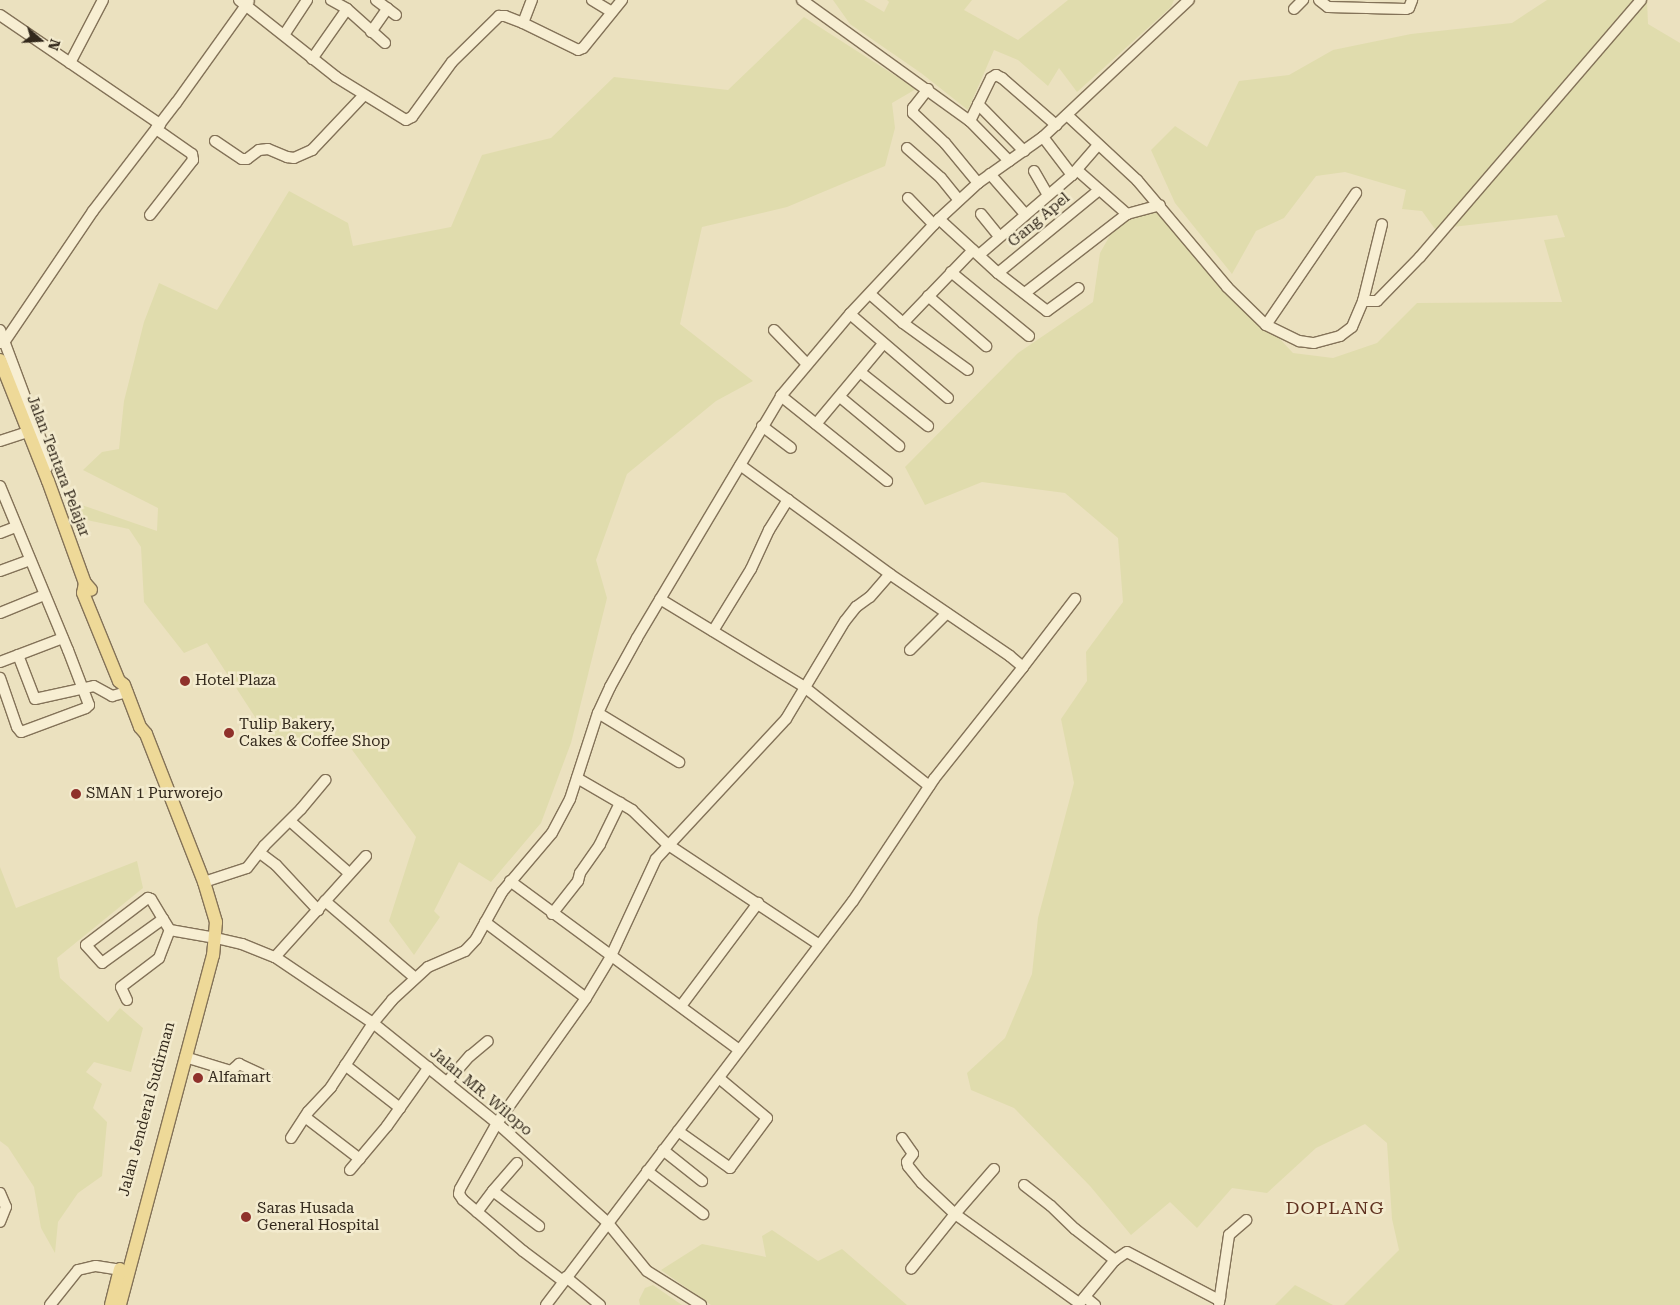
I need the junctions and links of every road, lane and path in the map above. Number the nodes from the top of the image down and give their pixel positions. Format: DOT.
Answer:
graph roads {
  1 [pos="102,0"];
  2 [pos="307,0"];
  3 [pos="331,0"];
  4 [pos="376,0"];
  5 [pos="532,0"];
  6 [pos="592,0"];
  7 [pos="622,0"];
  8 [pos="802,0"];
  9 [pos="1188,0"];
  10 [pos="1303,0"];
  11 [pos="1319,0"];
  12 [pos="1412,0"];
  13 [pos="1641,0"];
  14 [pos="245,2"];
  15 [pos="388,8"];
  16 [pos="347,9"];
  17 [pos="1294,9"];
  18 [pos="612,12"];
  19 [pos="0,15"];
  20 [pos="396,16"];
  21 [pos="523,23"];
  22 [pos="371,32"];
  23 [pos="284,35"];
  24 [pos="385,43"];
  25 [pos="312,59"];
  26 [pos="70,63"];
  27 [pos="928,89"];
  28 [pos="363,96"];
  29 [pos="978,104"];
  30 [pos="1067,115"];
  31 [pos="970,121"];
  32 [pos="1056,125"];
  33 [pos="158,126"];
  34 [pos="1043,137"];
  35 [pos="215,140"];
  36 [pos="1098,145"];
  37 [pos="907,148"];
  38 [pos="1024,150"];
  39 [pos="1009,161"];
  40 [pos="1034,171"];
  41 [pos="1075,172"];
  42 [pos="990,174"];
  43 [pos="978,183"];
  44 [pos="1099,190"];
  45 [pos="1356,193"];
  46 [pos="1048,195"];
  47 [pos="908,198"];
  48 [pos="959,200"];
  49 [pos="1160,205"];
  50 [pos="981,214"];
  51 [pos="1025,214"];
  52 [pos="1126,214"];
  53 [pos="150,215"];
  54 [pos="936,222"];
  55 [pos="1382,224"];
  56 [pos="999,236"];
  57 [pos="976,252"];
  58 [pos="951,272"];
  59 [pos="998,273"];
  60 [pos="1079,288"];
  61 [pos="1025,293"];
  62 [pos="870,294"];
  63 [pos="928,296"];
  64 [pos="1364,301"];
  65 [pos="850,314"];
  66 [pos="903,323"];
  67 [pos="1266,325"];
  68 [pos="0,330"];
  69 [pos="774,330"];
  70 [pos="1029,336"];
  71 [pos="2,342"];
  72 [pos="883,344"];
  73 [pos="986,346"];
  74 [pos="0,360"];
  75 [pos="807,364"];
  76 [pos="968,370"];
  77 [pos="860,372"];
  78 [pos="781,396"];
  79 [pos="840,397"];
  80 [pos="948,398"];
  81 [pos="816,424"];
  82 [pos="762,426"];
  83 [pos="928,426"];
  84 [pos="28,432"];
  85 [pos="0,441"];
  86 [pos="899,446"];
  87 [pos="791,448"];
  88 [pos="740,465"];
  89 [pos="48,481"];
  90 [pos="887,481"];
  91 [pos="0,486"];
  92 [pos="788,500"];
  93 [pos="16,527"];
  94 [pos="0,533"];
  95 [pos="30,560"];
  96 [pos="0,571"];
  97 [pos="890,574"];
  98 [pos="44,596"];
  99 [pos="660,599"];
  100 [pos="1075,599"];
  101 [pos="0,613"];
  102 [pos="948,613"];
  103 [pos="713,631"];
  104 [pos="63,638"];
  105 [pos="910,650"];
  106 [pos="18,655"];
  107 [pos="0,662"];
  108 [pos="1023,667"];
  109 [pos="0,678"];
  110 [pos="804,686"];
  111 [pos="83,688"];
  112 [pos="125,688"];
  113 [pos="598,713"];
  114 [pos="140,727"];
  115 [pos="679,762"];
  116 [pos="577,778"];
  117 [pos="325,780"];
  118 [pos="929,786"];
  119 [pos="620,803"];
  120 [pos="290,821"];
  121 [pos="668,844"];
  122 [pos="260,853"];
  123 [pos="366,856"];
  124 [pos="349,874"];
  125 [pos="204,882"];
  126 [pos="510,882"];
  127 [pos="325,901"];
  128 [pos="758,903"];
  129 [pos="318,910"];
  130 [pos="552,914"];
  131 [pos="163,919"];
  132 [pos="212,921"];
  133 [pos="485,922"];
  134 [pos="170,930"];
  135 [pos="212,937"];
  136 [pos="818,944"];
  137 [pos="275,957"];
  138 [pos="610,958"];
  139 [pos="415,978"];
  140 [pos="586,998"];
  141 [pos="127,1000"];
  142 [pos="681,1006"];
  143 [pos="373,1023"];
  144 [pos="488,1042"];
  145 [pos="739,1050"];
  146 [pos="186,1057"];
  147 [pos="345,1065"];
  148 [pos="429,1067"];
  149 [pos="267,1076"];
  150 [pos="719,1078"];
  151 [pos="447,1082"];
  152 [pos="171,1096"];
  153 [pos="400,1108"];
  154 [pos="305,1117"];
  155 [pos="498,1123"];
  156 [pos="678,1131"];
  157 [pos="291,1138"];
  158 [pos="902,1138"];
  159 [pos="663,1150"];
  160 [pos="360,1159"];
  161 [pos="517,1163"];
  162 [pos="994,1169"];
  163 [pos="350,1170"];
  164 [pos="647,1171"];
  165 [pos="702,1181"];
  166 [pos="1024,1185"];
  167 [pos="493,1191"];
  168 [pos="0,1193"];
  169 [pos="143,1200"];
  170 [pos="477,1212"];
  171 [pos="702,1214"];
  172 [pos="955,1214"];
  173 [pos="1246,1220"];
  174 [pos="0,1222"];
  175 [pos="607,1222"];
  176 [pos="538,1226"];
  177 [pos="1115,1260"];
  178 [pos="911,1268"];
  179 [pos="120,1270"];
  180 [pos="565,1279"];
  181 [pos="1219,1301"];
  182 [pos="1080,1302"];
  183 [pos="116,1304"];
  184 [pos="50,1305"];
  185 [pos="546,1305"];
  186 [pos="600,1305"];
  187 [pos="701,1305"];
  188 [pos="1095,1305"];
  1 -- 26 [label="street"];
  2 -- 23 [label="street"];
  3 -- 16 [label="street"];
  4 -- 15 [label="street"];
  5 -- 21 [label="street"];
  6 -- 18 [label="street"];
  7 -- 18 [label="street"];
  8 -- 27 [label="street"];
  9 -- 30 [label="street"];
  10 -- 17 [label="street"];
  11 -- 12 [label="street"];
  13 -- 64 [label="street"];
  14 -- 23 [label="street"];
  14 -- 33 [label="street"];
  15 -- 20 [label="street"];
  15 -- 22 [label="street"];
  16 -- 22 [label="street"];
  16 -- 25 [label="street"];
  18 -- 21 [label="street"];
  19 -- 26 [label="street"];
  21 -- 28 [label="street"];
  22 -- 24 [label="street"];
  23 -- 25 [label="street"];
  25 -- 28 [label="street"];
  26 -- 33 [label="street"];
  27 -- 31 [label="street"];
  27 -- 43 [label="street"];
  28 -- 35 [label="street"];
  29 -- 31 [label="street"];
  29 -- 32 [label="street"];
  29 -- 38 [label="street"];
  30 -- 32 [label="street"];
  30 -- 36 [label="street"];
  31 -- 39 [label="street"];
  32 -- 34 [label="street"];
  33 -- 53 [label="street"];
  33 -- 71 [label="street"];
  34 -- 38 [label="street"];
  34 -- 41 [label="street"];
  36 -- 41 [label="street"];
  36 -- 49 [label="street"];
  37 -- 48 [label="street"];
  38 -- 39 [label="street"];
  39 -- 42 [label="street"];
  40 -- 46 [label="street"];
  41 -- 44 [label="street"];
  41 -- 46 [label="street"];
  42 -- 43 [label="street"];
  42 -- 51 [label="street"];
  43 -- 48 [label="street"];
  44 -- 52 [label="street"];
  44 -- 59 [label="street, Gang Apel"];
  45 -- 67 [label="street"];
  46 -- 51 [label="street"];
  47 -- 54 [label="street"];
  48 -- 54 [label="street"];
  49 -- 52 [label="street"];
  49 -- 67 [label="street"];
  50 -- 56 [label="street"];
  51 -- 56 [label="street"];
  52 -- 61 [label="street"];
  54 -- 57 [label="street"];
  54 -- 62 [label="street"];
  55 -- 64 [label="street"];
  56 -- 57 [label="street"];
  57 -- 58 [label="street"];
  57 -- 59 [label="street"];
  58 -- 63 [label="street"];
  58 -- 70 [label="street"];
  59 -- 61 [label="street"];
  60 -- 61 [label="street"];
  62 -- 65 [label="street"];
  62 -- 66 [label="street"];
  63 -- 66 [label="street"];
  63 -- 73 [label="street"];
  64 -- 67 [label="street"];
  65 -- 72 [label="street"];
  65 -- 75 [label="street"];
  66 -- 76 [label="street"];
  68 -- 71 [label="street"];
  69 -- 75 [label="street"];
  71 -- 89 [label="street"];
  72 -- 77 [label="street"];
  72 -- 80 [label="street"];
  74 -- 84 [label="main road, Jalan Tentara Pelajar"];
  75 -- 78 [label="street"];
  77 -- 79 [label="street"];
  77 -- 83 [label="street"];
  78 -- 81 [label="street"];
  78 -- 82 [label="street"];
  79 -- 81 [label="street"];
  79 -- 86 [label="street"];
  81 -- 90 [label="street"];
  82 -- 87 [label="street"];
  82 -- 88 [label="street"];
  84 -- 85 [label="street"];
  84 -- 89 [label="main road, Jalan Tentara Pelajar"];
  88 -- 92 [label="street"];
  88 -- 99 [label="street"];
  89 -- 112 [label="main road, Jalan Tentara Pelajar"];
  91 -- 93 [label="street"];
  92 -- 97 [label="street"];
  92 -- 103 [label="street"];
  93 -- 94 [label="street"];
  93 -- 95 [label="street"];
  95 -- 96 [label="street"];
  95 -- 98 [label="street"];
  97 -- 102 [label="street"];
  97 -- 110 [label="street"];
  98 -- 101 [label="street"];
  98 -- 104 [label="street"];
  99 -- 103 [label="street"];
  99 -- 113 [label="street"];
  100 -- 108 [label="street"];
  102 -- 105 [label="street"];
  102 -- 108 [label="street"];
  103 -- 110 [label="street"];
  104 -- 106 [label="street"];
  104 -- 111 [label="street"];
  106 -- 107 [label="street"];
  106 -- 111 [label="street"];
  108 -- 118 [label="street"];
  109 -- 111 [label="street"];
  110 -- 118 [label="street"];
  110 -- 121 [label="street"];
  111 -- 112 [label="street"];
  112 -- 114 [label="main road, Jalan Tentara Pelajar"];
  113 -- 115 [label="street"];
  113 -- 116 [label="street"];
  114 -- 125 [label="main road, Jalan Tentara Pelajar"];
  114 -- 132 [label="main road, Jalan Tentara Pelajar"];
  116 -- 119 [label="street"];
  116 -- 126 [label="street"];
  117 -- 120 [label="street"];
  118 -- 136 [label="street"];
  119 -- 121 [label="street"];
  119 -- 130 [label="street"];
  120 -- 122 [label="street"];
  120 -- 124 [label="street"];
  121 -- 128 [label="street"];
  121 -- 138 [label="street"];
  122 -- 125 [label="street"];
  122 -- 129 [label="street"];
  123 -- 124 [label="street"];
  124 -- 127 [label="street"];
  125 -- 132 [label="main road, Jalan Tentara Pelajar"];
  126 -- 130 [label="street"];
  126 -- 133 [label="street"];
  127 -- 129 [label="street"];
  127 -- 139 [label="street"];
  128 -- 136 [label="street"];
  128 -- 142 [label="street"];
  129 -- 137 [label="street"];
  130 -- 138 [label="street"];
  131 -- 131 [label="street"];
  131 -- 134 [label="street"];
  132 -- 135 [label="main road, Jalan Jenderal Sudirman"];
  133 -- 139 [label="street"];
  133 -- 140 [label="street"];
  134 -- 135 [label="street, Jalan MR. Wilopo"];
  134 -- 141 [label="street"];
  135 -- 137 [label="street, Jalan MR. Wilopo"];
  135 -- 146 [label="main road, Jalan Jenderal Sudirman"];
  135 -- 152 [label="main road, Jalan Jenderal Sudirman"];
  136 -- 145 [label="street"];
  137 -- 143 [label="street, Jalan MR. Wilopo"];
  138 -- 140 [label="street"];
  138 -- 142 [label="street"];
  139 -- 143 [label="street"];
  140 -- 155 [label="street"];
  142 -- 145 [label="street"];
  143 -- 147 [label="street"];
  143 -- 148 [label="street, Jalan MR. Wilopo"];
  144 -- 151 [label="street"];
  145 -- 150 [label="street"];
  146 -- 149 [label="street"];
  146 -- 152 [label="main road, Jalan Jenderal Sudirman"];
  147 -- 153 [label="street"];
  147 -- 154 [label="street"];
  148 -- 151 [label="street, Jalan MR. Wilopo"];
  148 -- 153 [label="street"];
  150 -- 156 [label="street"];
  150 -- 156 [label="street"];
  151 -- 155 [label="street, Jalan MR. Wilopo"];
  152 -- 169 [label="main road, Jalan Jenderal Sudirman"];
  153 -- 160 [label="street"];
  154 -- 157 [label="street"];
  154 -- 160 [label="street"];
  155 -- 170 [label="street"];
  155 -- 175 [label="street, Jalan MR. Wilopo"];
  156 -- 159 [label="street"];
  158 -- 172 [label="street"];
  159 -- 164 [label="street"];
  159 -- 165 [label="street"];
  160 -- 163 [label="street"];
  161 -- 167 [label="street"];
  162 -- 172 [label="street"];
  164 -- 171 [label="street"];
  164 -- 175 [label="street"];
  166 -- 177 [label="street"];
  167 -- 170 [label="street"];
  167 -- 176 [label="street"];
  168 -- 174 [label="street"];
  169 -- 179 [label="main road, Jalan Jenderal Sudirman"];
  169 -- 183 [label="main road, Jalan Jenderal Sudirman"];
  170 -- 180 [label="street"];
  172 -- 178 [label="street"];
  172 -- 182 [label="street"];
  173 -- 181 [label="street"];
  175 -- 180 [label="street"];
  175 -- 187 [label="street, Jalan MR. Wilopo"];
  177 -- 181 [label="street"];
  177 -- 182 [label="street"];
  179 -- 183 [label="main road, Jalan Jenderal Sudirman"];
  179 -- 184 [label="street"];
  180 -- 185 [label="street"];
  180 -- 186 [label="street"];
  182 -- 188 [label="street"];
}
